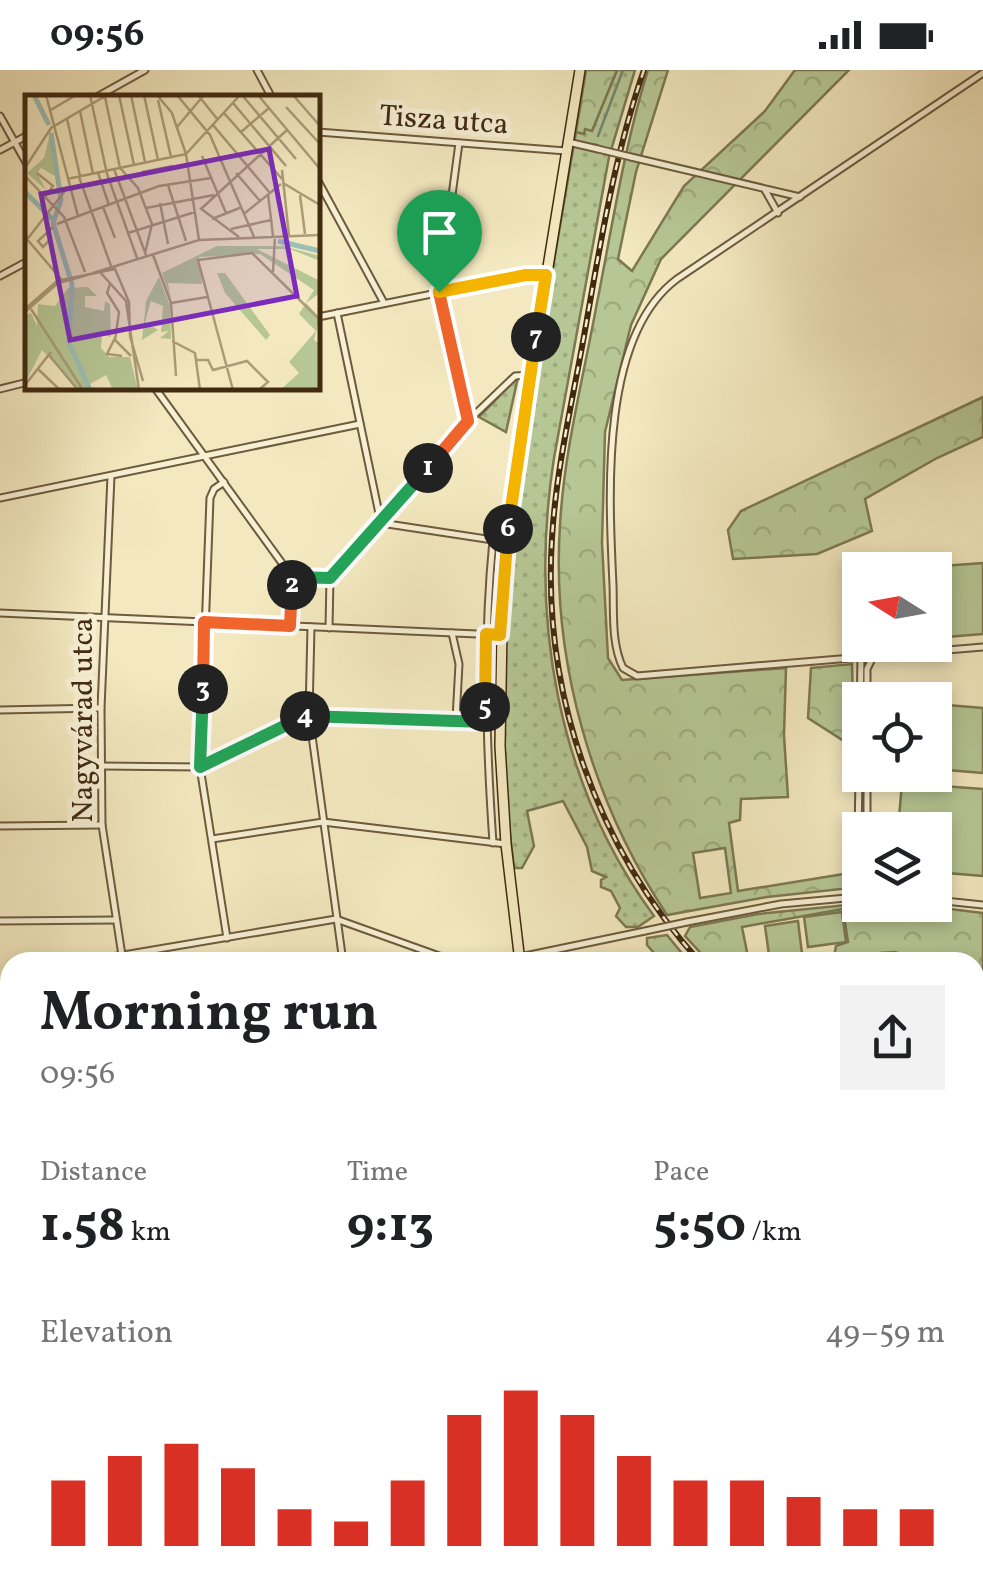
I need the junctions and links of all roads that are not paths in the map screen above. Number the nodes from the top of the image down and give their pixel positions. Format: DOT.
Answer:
graph roads {
  1 [pos="144,70"];
  2 [pos="257,70"];
  3 [pos="580,70"];
  4 [pos="983,74"];
  5 [pos="100,95"];
  6 [pos="270,95"];
  7 [pos="0,116"];
  8 [pos="320,132"];
  9 [pos="25,136"];
  10 [pos="14,142"];
  11 [pos="460,143"];
  12 [pos="567,147"];
  13 [pos="0,150"];
  14 [pos="25,161"];
  15 [pos="765,190"];
  16 [pos="321,194"];
  17 [pos="800,197"];
  18 [pos="778,213"];
  19 [pos="25,263"];
  20 [pos="546,275"];
  21 [pos="0,276"];
  22 [pos="439,292"];
  23 [pos="384,303"];
  24 [pos="337,313"];
  25 [pos="320,317"];
  26 [pos="530,374"];
  27 [pos="25,383"];
  28 [pos="0,389"];
  29 [pos="157,390"];
  30 [pos="468,421"];
  31 [pos="360,424"];
  32 [pos="206,456"];
  33 [pos="111,476"];
  34 [pos="224,482"];
  35 [pos="0,498"];
  36 [pos="380,523"];
  37 [pos="292,577"];
  38 [pos="330,578"];
  39 [pos="0,613"];
  40 [pos="104,618"];
  41 [pos="204,622"];
  42 [pos="290,626"];
  43 [pos="310,627"];
  44 [pos="328,628"];
  45 [pos="452,632"];
  46 [pos="486,634"];
  47 [pos="500,635"];
  48 [pos="983,647"];
  49 [pos="952,649"];
  50 [pos="842,658"];
  51 [pos="100,708"];
  52 [pos="0,710"];
  53 [pos="308,714"];
  54 [pos="456,720"];
  55 [pos="485,722"];
  56 [pos="101,766"];
  57 [pos="200,767"];
  58 [pos="322,822"];
  59 [pos="102,824"];
  60 [pos="0,826"];
  61 [pos="212,839"];
  62 [pos="493,843"];
  63 [pos="506,844"];
  64 [pos="842,898"];
  65 [pos="952,902"];
  66 [pos="983,905"];
  67 [pos="116,920"];
  68 [pos="336,920"];
  69 [pos="0,921"];
  70 [pos="227,938"];
  71 [pos="122,952"];
  72 [pos="158,952"];
  73 [pos="341,952"];
  74 [pos="427,952"];
  75 [pos="519,952"];
  76 [pos="556,952"];
  1 -- 5 [label="street"];
  2 -- 6 [label="street"];
  3 -- 12 [label="main road"];
  4 -- 17 [label="street"];
  7 -- 10 [label="street"];
  8 -- 11 [label="street, Tisza utca"];
  9 -- 10 [label="street"];
  10 -- 13 [label="street"];
  10 -- 14 [label="street"];
  11 -- 12 [label="street, Tisza utca"];
  11 -- 22 [label="street"];
  12 -- 15 [label="street, Tisza utca, bridge"];
  12 -- 20 [label="main road"];
  15 -- 17 [label="street, Tisza utca"];
  15 -- 18 [label="street"];
  16 -- 23 [label="street"];
  17 -- 18 [label="street"];
  18 -- 50 [label="street"];
  19 -- 21 [label="street"];
  20 -- 22 [label="street"];
  20 -- 26 [label="main road"];
  22 -- 23 [label="street"];
  22 -- 30 [label="street"];
  23 -- 24 [label="street"];
  24 -- 25 [label="street"];
  24 -- 31 [label="street"];
  26 -- 30 [label="street"];
  26 -- 47 [label="main road"];
  27 -- 28 [label="street"];
  29 -- 32 [label="street"];
  30 -- 36 [label="street"];
  31 -- 32 [label="street"];
  31 -- 36 [label="street"];
  32 -- 33 [label="street"];
  32 -- 34 [label="street"];
  33 -- 35 [label="street"];
  33 -- 40 [label="street, Nagyvárad utca"];
  34 -- 37 [label="street"];
  34 -- 41 [label="street"];
  36 -- 38 [label="street"];
  36 -- 46 [label="street"];
  37 -- 38 [label="street"];
  37 -- 42 [label="street"];
  38 -- 44 [label="street"];
  39 -- 40 [label="street"];
  40 -- 41 [label="street"];
  40 -- 51 [label="street, Nagyvárad utca"];
  41 -- 42 [label="street"];
  41 -- 57 [label="street"];
  42 -- 43 [label="street"];
  43 -- 44 [label="street"];
  43 -- 53 [label="street"];
  44 -- 45 [label="street"];
  45 -- 46 [label="street"];
  45 -- 54 [label="street"];
  46 -- 47 [label="street"];
  46 -- 55 [label="street"];
  47 -- 63 [label="main road"];
  48 -- 49 [label="street"];
  51 -- 52 [label="street"];
  51 -- 56 [label="street, Nagyvárad utca"];
  53 -- 54 [label="street"];
  53 -- 57 [label="street"];
  53 -- 58 [label="street"];
  54 -- 55 [label="street"];
  55 -- 62 [label="street"];
  56 -- 57 [label="street"];
  56 -- 59 [label="street, Nagyvárad utca"];
  57 -- 61 [label="street"];
  58 -- 61 [label="street"];
  58 -- 62 [label="street"];
  58 -- 68 [label="street"];
  59 -- 60 [label="street"];
  59 -- 67 [label="street, Nagyvárad utca"];
  61 -- 70 [label="street"];
  62 -- 63 [label="street"];
  63 -- 75 [label="main road"];
  64 -- 76 [label="street, bridge"];
  65 -- 66 [label="street"];
  67 -- 69 [label="street"];
  67 -- 71 [label="street, Nagyvárad utca"];
  68 -- 70 [label="street"];
  68 -- 73 [label="street"];
  68 -- 74 [label="street"];
  70 -- 72 [label="street"];
}
